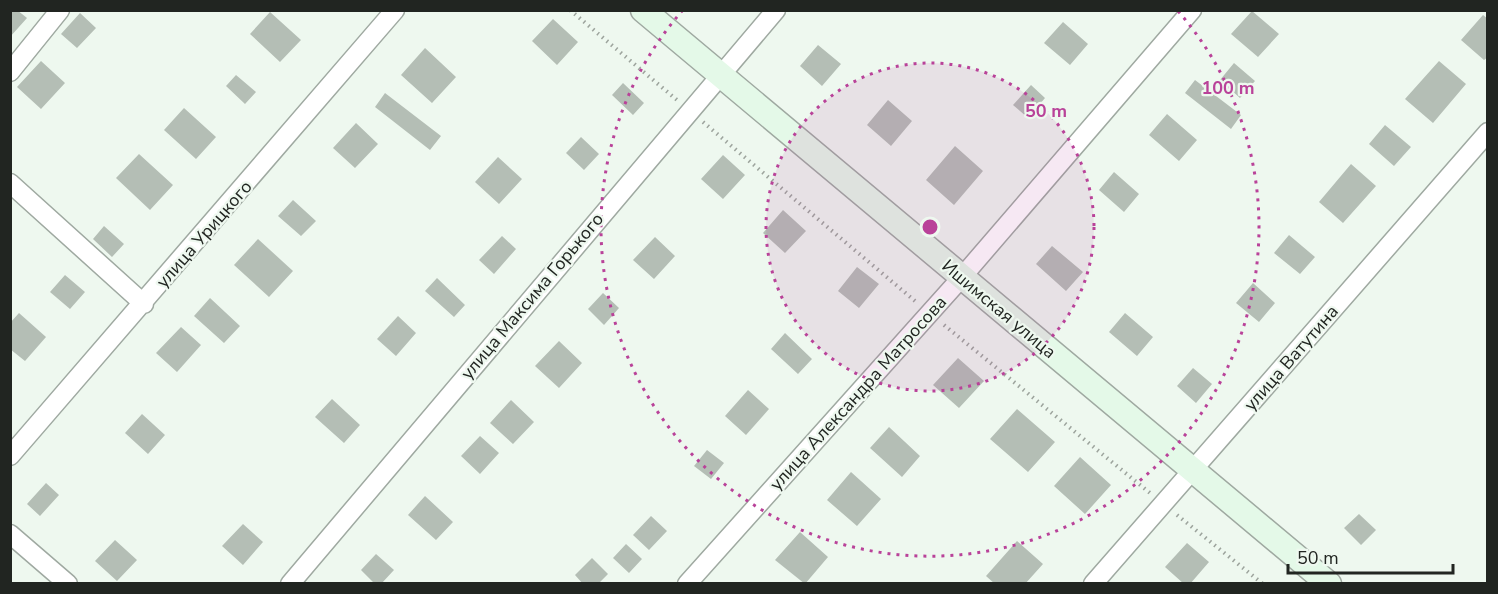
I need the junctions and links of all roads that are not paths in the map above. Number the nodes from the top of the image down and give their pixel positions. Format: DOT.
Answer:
graph roads {
  1 [pos="60,10"];
  2 [pos="395,10"];
  3 [pos="643,10"];
  4 [pos="776,10"];
  5 [pos="1192,10"];
  6 [pos="10,72"];
  7 [pos="719,75"];
  8 [pos="1488,132"];
  9 [pos="10,183"];
  10 [pos="962,277"];
  11 [pos="144,304"];
  12 [pos="10,456"];
  13 [pos="1194,471"];
  14 [pos="10,534"];
  15 [pos="68,584"];
  16 [pos="290,584"];
  17 [pos="687,584"];
  18 [pos="1093,584"];
  19 [pos="1329,584"];
  1 -- 6 [label="street"];
  2 -- 11 [label="street, улица Урицкого"];
  3 -- 7 [label="main road, Ишимская улица"];
  4 -- 7 [label="street, улица Максима Горького"];
  5 -- 10 [label="street, улица Александра Матросова"];
  7 -- 10 [label="main road, Ишимская улица"];
  7 -- 16 [label="street, улица Максима Горького"];
  8 -- 13 [label="street, улица Ватутина"];
  9 -- 11 [label="street"];
  10 -- 13 [label="main road, Ишимская улица"];
  10 -- 17 [label="street, улица Александра Матросова"];
  11 -- 12 [label="street, улица Урицкого"];
  13 -- 18 [label="street, улица Ватутина"];
  13 -- 19 [label="main road, Ишимская улица"];
  14 -- 15 [label="street"];
}
